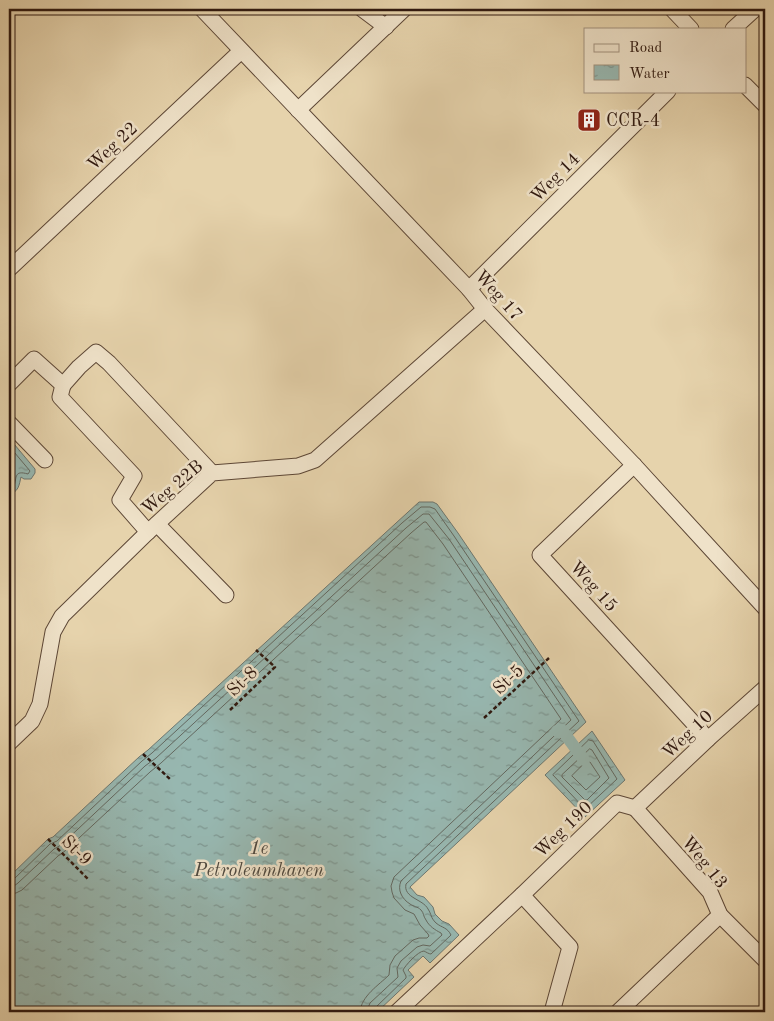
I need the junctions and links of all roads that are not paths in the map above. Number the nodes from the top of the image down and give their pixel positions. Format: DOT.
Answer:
graph roads {
  1 [pos="202,9"];
  2 [pos="362,9"];
  3 [pos="404,9"];
  4 [pos="672,9"];
  5 [pos="755,9"];
  6 [pos="386,26"];
  7 [pos="690,28"];
  8 [pos="734,28"];
  9 [pos="241,50"];
  10 [pos="746,85"];
  11 [pos="667,92"];
  12 [pos="765,105"];
  13 [pos="298,110"];
  14 [pos="9,269"];
  15 [pos="469,289"];
  16 [pos="485,309"];
  17 [pos="9,384"];
  18 [pos="63,385"];
  19 [pos="9,423"];
  20 [pos="45,460"];
  21 [pos="634,465"];
  22 [pos="212,473"];
  23 [pos="152,528"];
  24 [pos="226,595"];
  25 [pos="765,608"];
  26 [pos="765,688"];
  27 [pos="708,739"];
  28 [pos="9,743"];
  29 [pos="635,808"];
  30 [pos="522,895"];
  31 [pos="720,915"];
  32 [pos="765,960"];
  33 [pos="397,1012"];
  34 [pos="552,1012"];
  35 [pos="618,1012"];
  1 -- 9 [label="lane, Weg 17"];
  2 -- 6 [label="lane"];
  3 -- 6 [label="lane"];
  4 -- 7 [label="lane"];
  5 -- 8 [label="lane"];
  6 -- 13 [label="lane"];
  9 -- 13 [label="lane, Weg 17"];
  9 -- 14 [label="lane, Weg 22"];
  10 -- 12 [label="lane"];
  11 -- 15 [label="lane, Weg 14"];
  13 -- 15 [label="lane, Weg 17"];
  15 -- 16 [label="lane, Weg 17"];
  16 -- 21 [label="lane, Weg 17"];
  16 -- 22 [label="lane, Weg 22B"];
  17 -- 18 [label="lane"];
  18 -- 22 [label="lane"];
  18 -- 23 [label="lane"];
  19 -- 20 [label="lane"];
  21 -- 25 [label="lane, Weg 17"];
  21 -- 27 [label="lane, Weg 15"];
  22 -- 23 [label="lane, Weg 22B"];
  23 -- 24 [label="lane"];
  23 -- 28 [label="lane, Weg 22B"];
  26 -- 27 [label="lane, Weg 10"];
  27 -- 29 [label="lane, Weg 10"];
  29 -- 30 [label="lane, Weg 190"];
  29 -- 31 [label="lane, Weg 13"];
  30 -- 33 [label="lane"];
  30 -- 34 [label="lane"];
  31 -- 32 [label="lane, Weg 13"];
  31 -- 35 [label="lane"];
}
